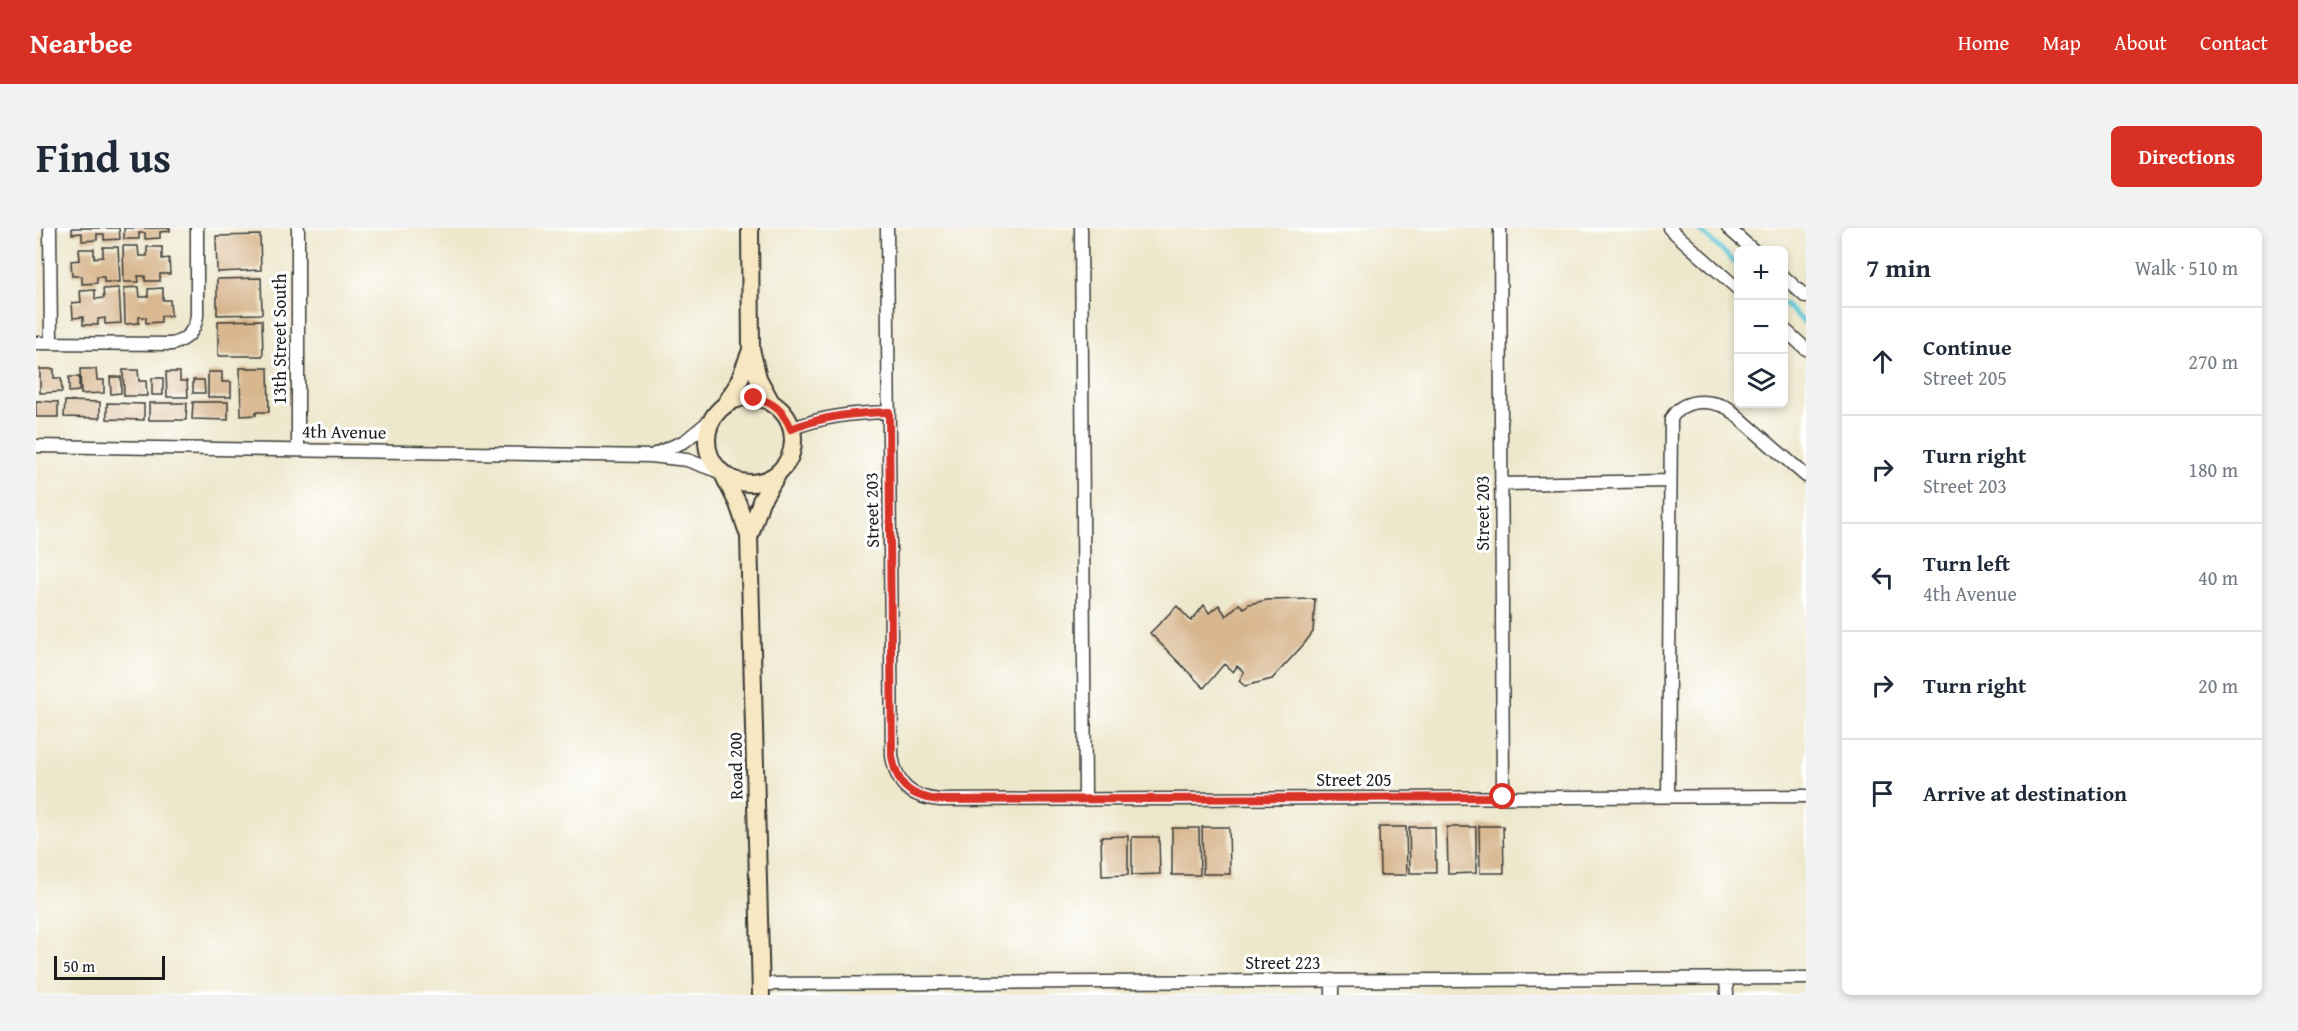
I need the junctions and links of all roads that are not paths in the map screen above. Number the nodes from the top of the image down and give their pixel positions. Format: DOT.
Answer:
graph roads {
  1 [pos="50,228"];
  2 [pos="196,228"];
  3 [pos="298,228"];
  4 [pos="750,228"];
  5 [pos="887,228"];
  6 [pos="1081,228"];
  7 [pos="1500,228"];
  8 [pos="1669,228"];
  9 [pos="1728,228"];
  10 [pos="1748,246"];
  11 [pos="1788,281"];
  12 [pos="1734,285"];
  13 [pos="1806,297"];
  14 [pos="1788,333"];
  15 [pos="36,343"];
  16 [pos="51,343"];
  17 [pos="752,349"];
  18 [pos="1806,349"];
  19 [pos="772,404"];
  20 [pos="725,405"];
  21 [pos="889,412"];
  22 [pos="713,418"];
  23 [pos="791,429"];
  24 [pos="36,446"];
  25 [pos="298,450"];
  26 [pos="651,456"];
  27 [pos="781,469"];
  28 [pos="722,473"];
  29 [pos="1806,476"];
  30 [pos="1669,482"];
  31 [pos="1501,484"];
  32 [pos="749,536"];
  33 [pos="905,788"];
  34 [pos="1668,796"];
  35 [pos="1806,796"];
  36 [pos="1503,797"];
  37 [pos="1085,799"];
  38 [pos="1726,978"];
  39 [pos="1806,978"];
  40 [pos="1332,981"];
  41 [pos="761,990"];
  42 [pos="1332,995"];
  43 [pos="1727,995"];
  1 -- 16 [label="street"];
  2 -- 16 [label="street"];
  3 -- 25 [label="street, 13th Street South"];
  4 -- 17 [label="main road"];
  5 -- 21 [label="street, Street 203"];
  6 -- 37 [label="street"];
  7 -- 31 [label="street, Street 203"];
  8 -- 12 [label="street"];
  9 -- 10 [label="street"];
  11 -- 13 [label="street"];
  14 -- 18 [label="street"];
  15 -- 16 [label="street"];
  17 -- 19 [label="main road"];
  17 -- 20 [label="main road"];
  19 -- 20 [label="main road"];
  19 -- 23 [label="main road"];
  20 -- 22 [label="main road"];
  21 -- 23 [label="street"];
  21 -- 33 [label="street, Street 203"];
  22 -- 26 [label="street, 4th Avenue"];
  22 -- 28 [label="main road"];
  23 -- 27 [label="main road"];
  24 -- 25 [label="street, 4th Avenue"];
  25 -- 26 [label="street, 4th Avenue"];
  26 -- 28 [label="street, 4th Avenue"];
  27 -- 28 [label="main road"];
  27 -- 32 [label="main road, Road 200"];
  28 -- 32 [label="main road, Road 200"];
  29 -- 30 [label="street"];
  30 -- 31 [label="street"];
  30 -- 34 [label="street"];
  31 -- 36 [label="street, Street 203"];
  32 -- 41 [label="main road, Road 200"];
  33 -- 37 [label="street, Street 205"];
  34 -- 35 [label="street, Street 205"];
  34 -- 36 [label="street, Street 205"];
  36 -- 37 [label="street, Street 205"];
  38 -- 39 [label="street, Street 223"];
  38 -- 40 [label="street, Street 223"];
  38 -- 43 [label="street"];
  40 -- 41 [label="street, Street 223"];
  40 -- 42 [label="street"];
}
